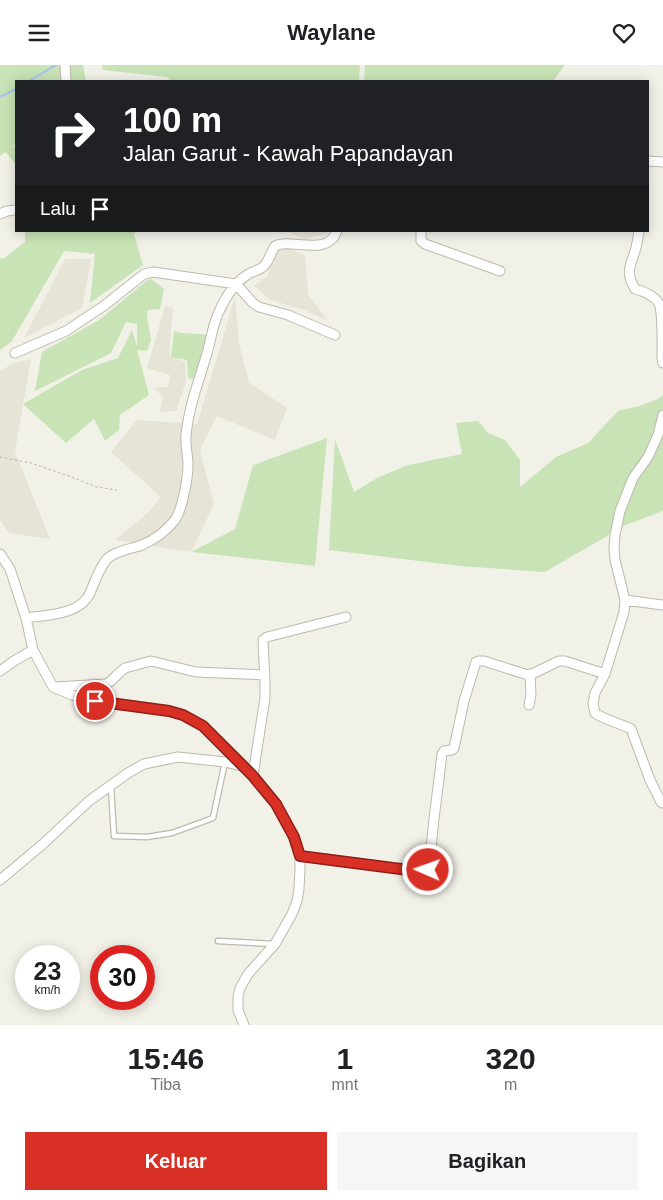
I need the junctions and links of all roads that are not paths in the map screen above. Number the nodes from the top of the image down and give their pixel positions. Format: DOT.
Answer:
graph roads {
  1 [pos="65,65"];
  2 [pos="66,80"];
  3 [pos="649,161"];
  4 [pos="663,162"];
  5 [pos="15,210"];
  6 [pos="0,214"];
  7 [pos="337,232"];
  8 [pos="421,232"];
  9 [pos="639,232"];
  10 [pos="500,271"];
  11 [pos="236,284"];
  12 [pos="335,335"];
  13 [pos="15,353"];
  14 [pos="663,363"];
  15 [pos="663,415"];
  16 [pos="0,554"];
  17 [pos="625,600"];
  18 [pos="663,605"];
  19 [pos="346,617"];
  20 [pos="26,619"];
  21 [pos="33,650"];
  22 [pos="0,671"];
  23 [pos="605,674"];
  24 [pos="265,675"];
  25 [pos="530,675"];
  26 [pos="53,687"];
  27 [pos="528,705"];
  28 [pos="225,762"];
  29 [pos="245,767"];
  30 [pos="252,775"];
  31 [pos="110,785"];
  32 [pos="663,803"];
  33 [pos="300,856"];
  34 [pos="0,880"];
  35 [pos="218,941"];
  36 [pos="275,944"];
  37 [pos="244,1025"];
  1 -- 2 [label="street"];
  3 -- 4 [label="street"];
  5 -- 6 [label="street"];
  7 -- 11 [label="street"];
  8 -- 10 [label="street"];
  9 -- 14 [label="street"];
  11 -- 12 [label="street"];
  11 -- 13 [label="street"];
  11 -- 20 [label="street"];
  15 -- 17 [label="street"];
  16 -- 20 [label="street"];
  17 -- 18 [label="street"];
  17 -- 23 [label="street"];
  19 -- 24 [label="street"];
  20 -- 21 [label="street"];
  21 -- 22 [label="street"];
  21 -- 26 [label="street"];
  23 -- 25 [label="street"];
  23 -- 32 [label="street"];
  24 -- 26 [label="street"];
  24 -- 30 [label="street"];
  25 -- 27 [label="street"];
  25 -- 33 [label="street"];
  26 -- 29 [label="street"];
  28 -- 29 [label="street"];
  28 -- 31 [label="street"];
  28 -- 31 [label="lane"];
  29 -- 30 [label="street"];
  30 -- 33 [label="street"];
  31 -- 34 [label="street"];
  33 -- 36 [label="street"];
  35 -- 36 [label="lane"];
  36 -- 37 [label="street"];
}
